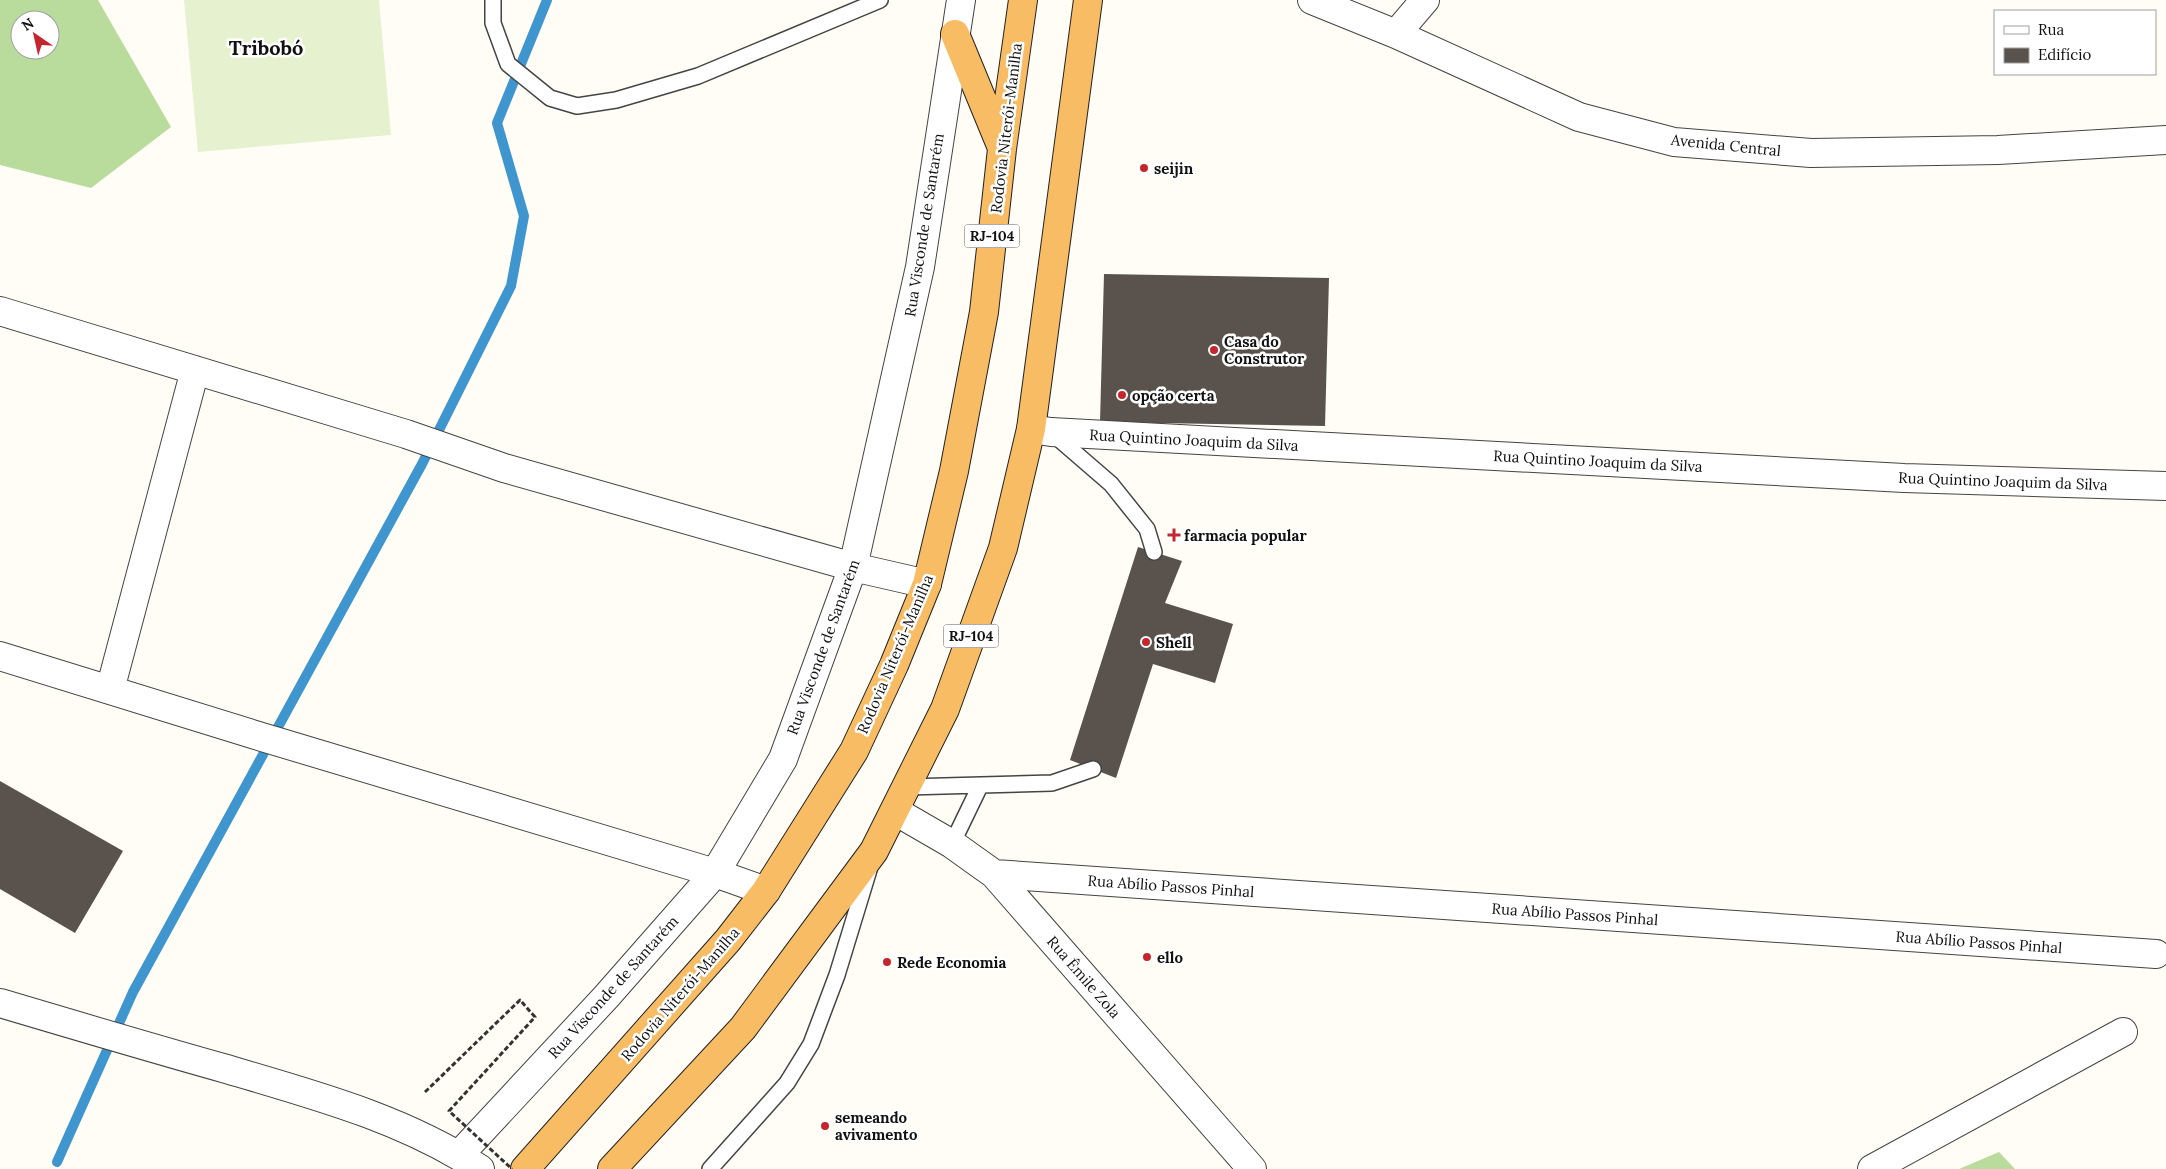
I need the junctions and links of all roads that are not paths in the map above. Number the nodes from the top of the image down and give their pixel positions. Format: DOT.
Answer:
graph roads {
  1 [pos="493,0"];
  2 [pos="880,0"];
  3 [pos="960,0"];
  4 [pos="1023,0"];
  5 [pos="1088,0"];
  6 [pos="1312,0"];
  7 [pos="1425,0"];
  8 [pos="955,34"];
  9 [pos="1396,34"];
  10 [pos="2166,140"];
  11 [pos="1002,149"];
  12 [pos="0,311"];
  13 [pos="195,370"];
  14 [pos="1041,430"];
  15 [pos="2166,486"];
  16 [pos="1154,552"];
  17 [pos="853,567"];
  18 [pos="927,584"];
  19 [pos="0,656"];
  20 [pos="110,690"];
  21 [pos="1093,770"];
  22 [pos="980,786"];
  23 [pos="907,787"];
  24 [pos="894,812"];
  25 [pos="952,844"];
  26 [pos="874,851"];
  27 [pos="715,873"];
  28 [pos="994,874"];
  29 [pos="766,891"];
  30 [pos="2156,954"];
  31 [pos="0,1004"];
  32 [pos="2123,1032"];
  33 [pos="469,1162"];
  34 [pos="526,1169"];
  35 [pos="612,1169"];
  36 [pos="710,1169"];
  37 [pos="1252,1169"];
  38 [pos="1872,1169"];
  1 -- 2 [label="lane"];
  3 -- 8 [label="street, Rua Visconde de Santarém"];
  4 -- 11 [label="highway, Rodovia Niterói-Manilha / RJ-104"];
  5 -- 14 [label="highway, RJ-104"];
  6 -- 9 [label="street, Avenida Central"];
  7 -- 9 [label="street"];
  8 -- 11 [label="highway"];
  8 -- 17 [label="street, Rua Visconde de Santarém"];
  9 -- 10 [label="street, Avenida Central"];
  11 -- 18 [label="highway, Rodovia Niterói-Manilha / RJ-104"];
  12 -- 13 [label="street"];
  13 -- 17 [label="street"];
  13 -- 20 [label="street"];
  14 -- 15 [label="street, Rua Quintino Joaquim da Silva"];
  14 -- 16 [label="lane"];
  14 -- 23 [label="highway, RJ-104"];
  17 -- 18 [label="street"];
  17 -- 27 [label="street, Rua Visconde de Santarém"];
  18 -- 29 [label="highway, Rodovia Niterói-Manilha / RJ-104"];
  19 -- 20 [label="street"];
  20 -- 27 [label="street"];
  21 -- 22 [label="lane"];
  22 -- 23 [label="lane"];
  22 -- 25 [label="lane"];
  23 -- 24 [label="highway, RJ-104"];
  24 -- 25 [label="street, Rua Êmile Zola"];
  24 -- 26 [label="highway, RJ-104"];
  25 -- 28 [label="street, Rua Êmile Zola"];
  26 -- 35 [label="highway, RJ-104"];
  26 -- 36 [label="lane"];
  27 -- 29 [label="street"];
  27 -- 33 [label="street, Rua Visconde de Santarém"];
  28 -- 30 [label="street, Rua Abílio Passos Pinhal"];
  28 -- 37 [label="street, Rua Êmile Zola"];
  29 -- 34 [label="highway, Rodovia Niterói-Manilha / RJ-104"];
  31 -- 33 [label="street"];
  32 -- 38 [label="street"];
}
